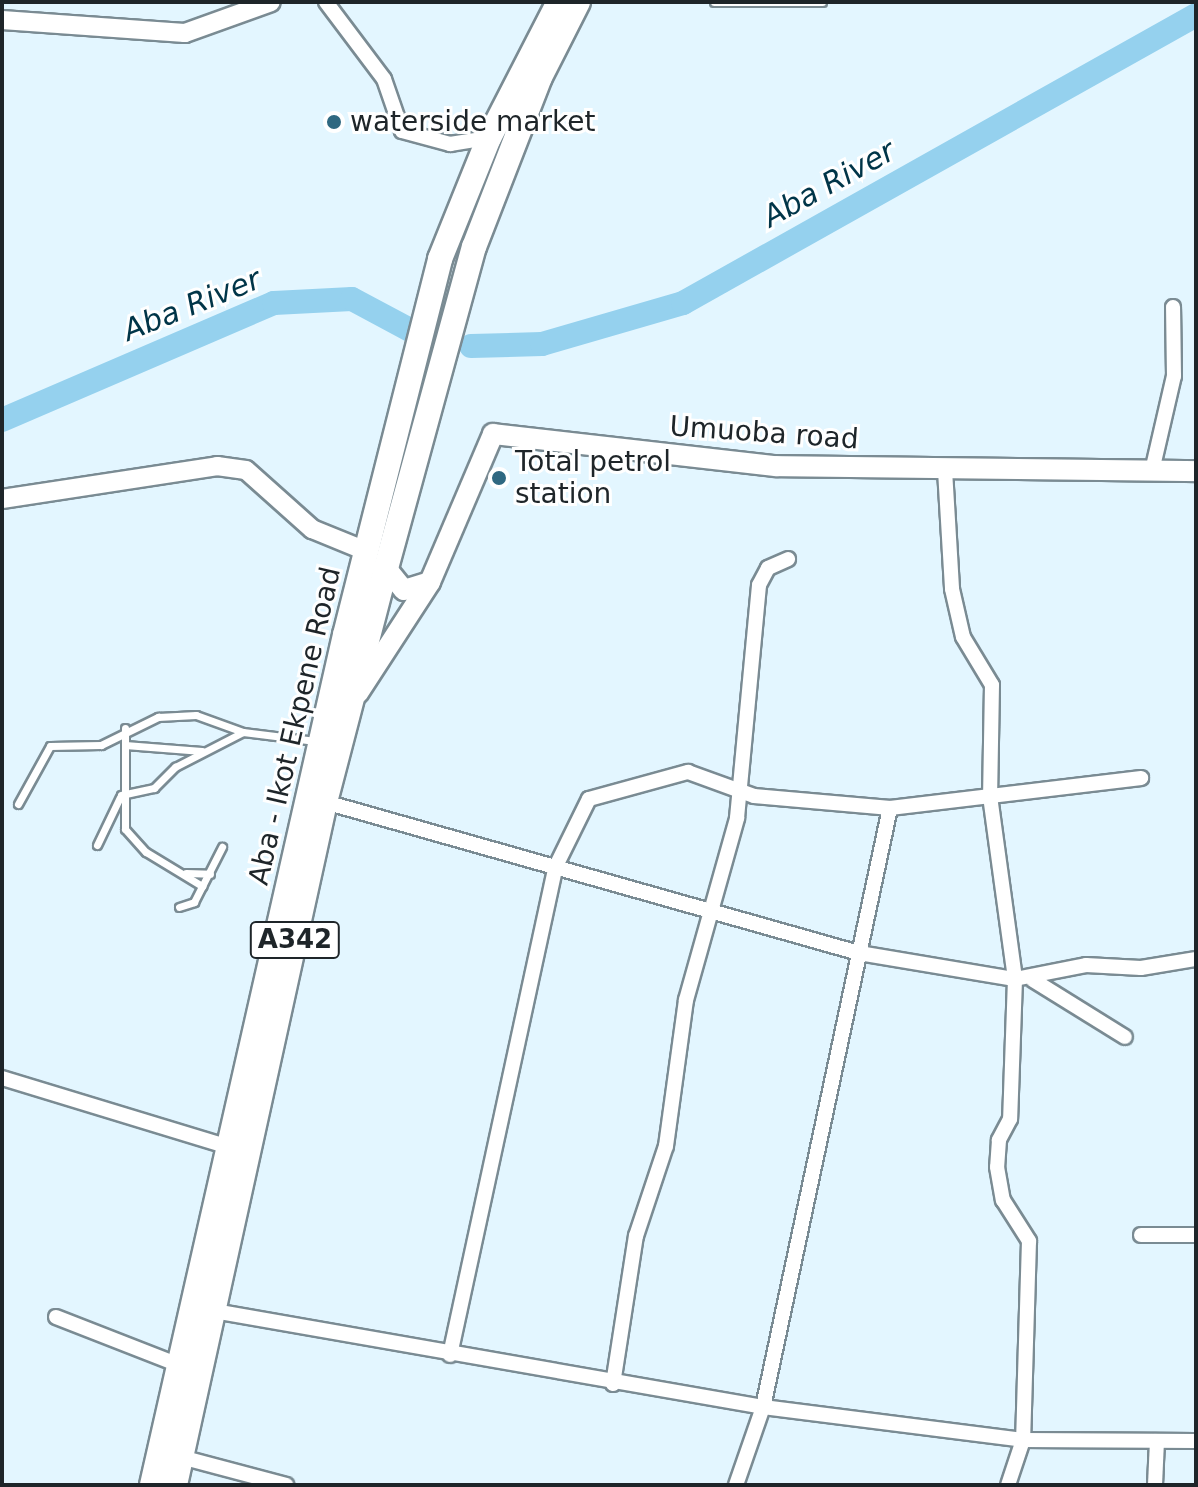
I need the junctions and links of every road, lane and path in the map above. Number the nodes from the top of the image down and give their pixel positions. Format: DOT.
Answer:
graph roads {
  1 [pos="271,2"];
  2 [pos="326,2"];
  3 [pos="548,2"];
  4 [pos="559,2"];
  5 [pos="578,2"];
  6 [pos="714,2"];
  7 [pos="822,2"];
  8 [pos="2,20"];
  9 [pos="548,27"];
  10 [pos="489,138"];
  11 [pos="1173,307"];
  12 [pos="945,470"];
  13 [pos="1152,471"];
  14 [pos="1196,471"];
  15 [pos="2,499"];
  16 [pos="366,551"];
  17 [pos="788,559"];
  18 [pos="386,568"];
  19 [pos="430,582"];
  20 [pos="353,700"];
  21 [pos="125,728"];
  22 [pos="243,732"];
  23 [pos="321,741"];
  24 [pos="125,745"];
  25 [pos="202,751"];
  26 [pos="1141,778"];
  27 [pos="740,788"];
  28 [pos="121,795"];
  29 [pos="990,796"];
  30 [pos="325,802"];
  31 [pos="18,804"];
  32 [pos="890,808"];
  33 [pos="97,845"];
  34 [pos="222,847"];
  35 [pos="555,868"];
  36 [pos="184,873"];
  37 [pos="210,874"];
  38 [pos="202,886"];
  39 [pos="179,907"];
  40 [pos="711,912"];
  41 [pos="859,953"];
  42 [pos="1196,959"];
  43 [pos="1015,979"];
  44 [pos="1033,980"];
  45 [pos="1125,1037"];
  46 [pos="2,1078"];
  47 [pos="229,1147"];
  48 [pos="1141,1235"];
  49 [pos="1196,1235"];
  50 [pos="214,1311"];
  51 [pos="56,1317"];
  52 [pos="450,1355"];
  53 [pos="179,1365"];
  54 [pos="613,1384"];
  55 [pos="763,1407"];
  56 [pos="1023,1440"];
  57 [pos="1157,1441"];
  58 [pos="1196,1441"];
  59 [pos="181,1457"];
  60 [pos="152,1485"];
  61 [pos="175,1485"];
  62 [pos="286,1485"];
  63 [pos="736,1485"];
  64 [pos="1008,1485"];
  65 [pos="1155,1485"];
  1 -- 8 [label="street"];
  2 -- 10 [label="street"];
  3 -- 9 [label="highway"];
  4 -- 9 [label="highway, Aba - Ikot Ekpene Road / A342"];
  5 -- 18 [label="highway, Aba - Ikot Ekpene Road / A342"];
  6 -- 7 [label="lane"];
  9 -- 10 [label="highway, Aba - Ikot Ekpene Road / A342"];
  10 -- 16 [label="highway, Aba - Ikot Ekpene Road / A342"];
  11 -- 13 [label="street"];
  12 -- 13 [label="main road, Umuoba road"];
  12 -- 19 [label="main road, Umuoba road"];
  12 -- 29 [label="street"];
  13 -- 14 [label="main road, Umuoba road"];
  15 -- 16 [label="street"];
  16 -- 23 [label="highway, Aba - Ikot Ekpene Road / A342"];
  17 -- 27 [label="street"];
  18 -- 19 [label="main road"];
  18 -- 20 [label="highway, Aba - Ikot Ekpene Road / A342"];
  19 -- 20 [label="main road, Umuoba road"];
  20 -- 30 [label="highway, Aba - Ikot Ekpene Road / A342"];
  21 -- 22 [label="lane"];
  21 -- 24 [label="lane"];
  21 -- 31 [label="lane"];
  22 -- 23 [label="lane"];
  22 -- 25 [label="lane"];
  23 -- 47 [label="highway, Aba - Ikot Ekpene Road / A342"];
  24 -- 25 [label="lane"];
  24 -- 28 [label="lane"];
  25 -- 28 [label="lane"];
  26 -- 29 [label="street"];
  27 -- 32 [label="street"];
  27 -- 35 [label="street"];
  27 -- 40 [label="street"];
  28 -- 33 [label="lane"];
  28 -- 36 [label="lane"];
  29 -- 32 [label="street"];
  29 -- 43 [label="street"];
  30 -- 35 [label="street"];
  30 -- 50 [label="highway, Aba - Ikot Ekpene Road / A342"];
  32 -- 41 [label="street"];
  34 -- 37 [label="lane"];
  35 -- 40 [label="street"];
  35 -- 52 [label="street"];
  36 -- 37 [label="lane"];
  36 -- 38 [label="lane"];
  37 -- 38 [label="lane"];
  38 -- 39 [label="lane"];
  40 -- 41 [label="street"];
  40 -- 54 [label="street"];
  41 -- 43 [label="street"];
  41 -- 55 [label="street"];
  42 -- 44 [label="street"];
  43 -- 44 [label="street"];
  43 -- 56 [label="street"];
  44 -- 45 [label="street"];
  46 -- 47 [label="street"];
  47 -- 53 [label="highway, Aba - Ikot Ekpene Road / A342"];
  48 -- 49 [label="street"];
  50 -- 52 [label="street"];
  50 -- 59 [label="highway, Aba - Ikot Ekpene Road / A342"];
  51 -- 53 [label="street"];
  52 -- 54 [label="street"];
  53 -- 60 [label="highway, Aba - Ikot Ekpene Road / A342"];
  54 -- 55 [label="street"];
  55 -- 56 [label="street"];
  55 -- 63 [label="street"];
  56 -- 57 [label="street"];
  56 -- 64 [label="street"];
  57 -- 58 [label="street"];
  57 -- 65 [label="street"];
  59 -- 61 [label="highway, Aba - Ikot Ekpene Road / A342"];
  59 -- 62 [label="street"];
}
